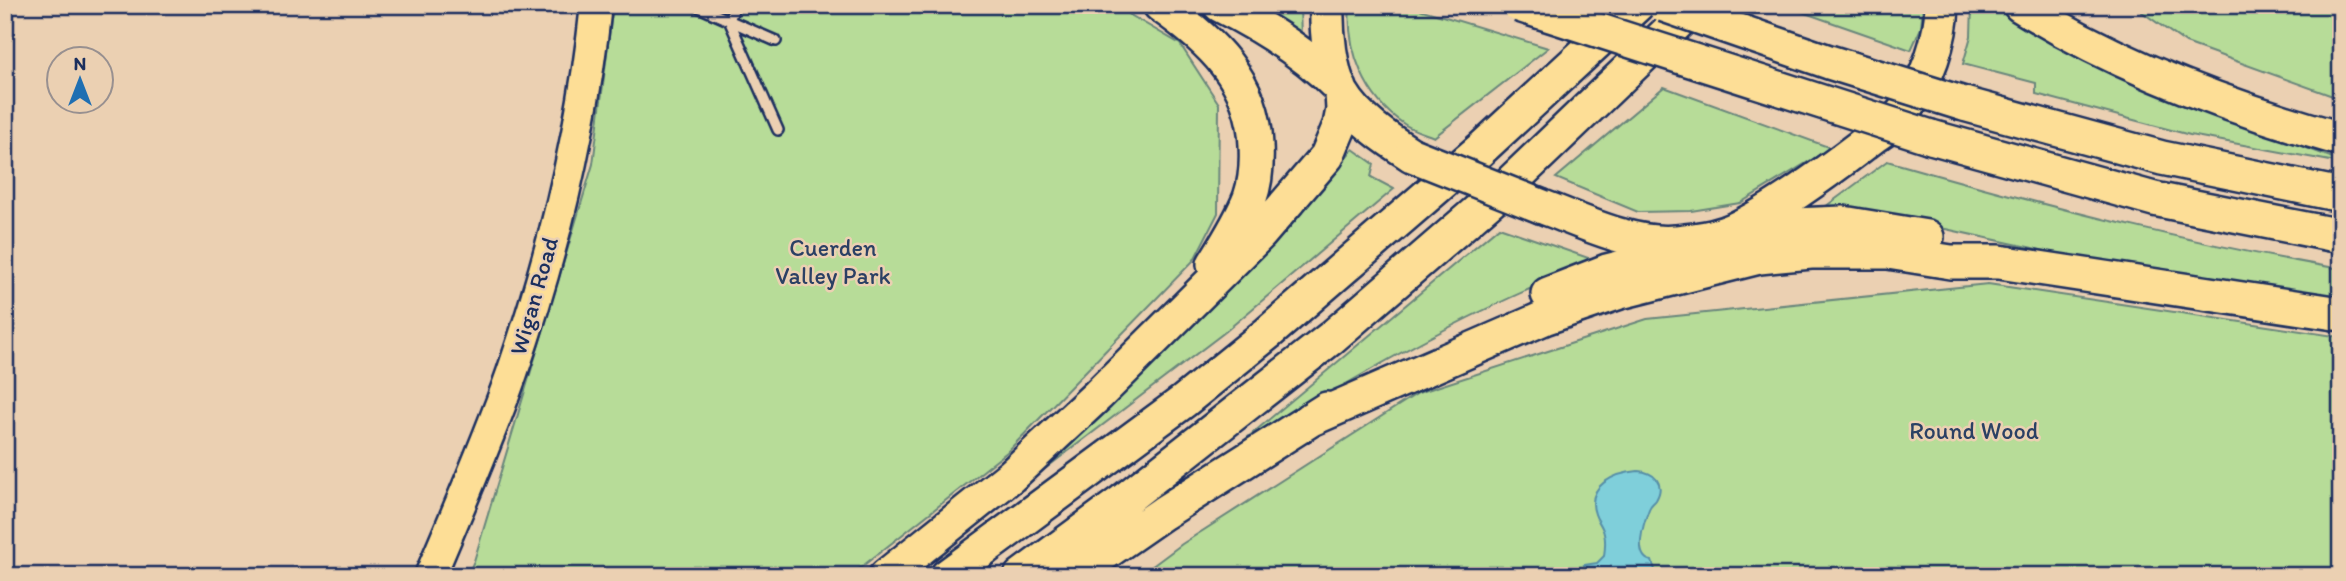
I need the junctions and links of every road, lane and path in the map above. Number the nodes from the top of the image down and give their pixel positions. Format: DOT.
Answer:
graph roads {
  1 [pos="694,5"];
  2 [pos="735,5"];
  3 [pos="1160,5"];
  4 [pos="1220,5"];
  5 [pos="1327,5"];
  6 [pos="1519,5"];
  7 [pos="1637,5"];
  8 [pos="1664,5"];
  9 [pos="1696,5"];
  10 [pos="1942,5"];
  11 [pos="2020,5"];
  12 [pos="2068,5"];
  13 [pos="600,6"];
  14 [pos="729,20"];
  15 [pos="776,41"];
  16 [pos="1341,90"];
  17 [pos="2221,100"];
  18 [pos="778,130"];
  19 [pos="2341,139"];
  20 [pos="2341,195"];
  21 [pos="1721,234"];
  22 [pos="2341,236"];
  23 [pos="1998,262"];
  24 [pos="1189,305"];
  25 [pos="2341,314"];
  26 [pos="1309,421"];
  27 [pos="430,576"];
  28 [pos="886,576"];
  29 [pos="947,576"];
  30 [pos="1021,576"];
  31 [pos="1072,576"];
  1 -- 14 [label="lane"];
  2 -- 14 [label="lane"];
  3 -- 24 [label="highway"];
  4 -- 16 [label="highway"];
  5 -- 16 [label="highway"];
  6 -- 22 [label="highway, bridge"];
  7 -- 29 [label="highway"];
  8 -- 20 [label="highway, bridge"];
  9 -- 30 [label="highway"];
  10 -- 21 [label="highway"];
  11 -- 17 [label="highway"];
  12 -- 17 [label="highway"];
  13 -- 27 [label="main road, Wigan Road"];
  14 -- 15 [label="lane"];
  14 -- 18 [label="lane"];
  16 -- 21 [label="highway, bridge"];
  16 -- 24 [label="highway"];
  17 -- 19 [label="highway"];
  21 -- 23 [label="highway"];
  21 -- 26 [label="highway"];
  23 -- 25 [label="highway"];
  23 -- 26 [label="highway"];
  24 -- 28 [label="highway"];
  26 -- 31 [label="highway"];
}
